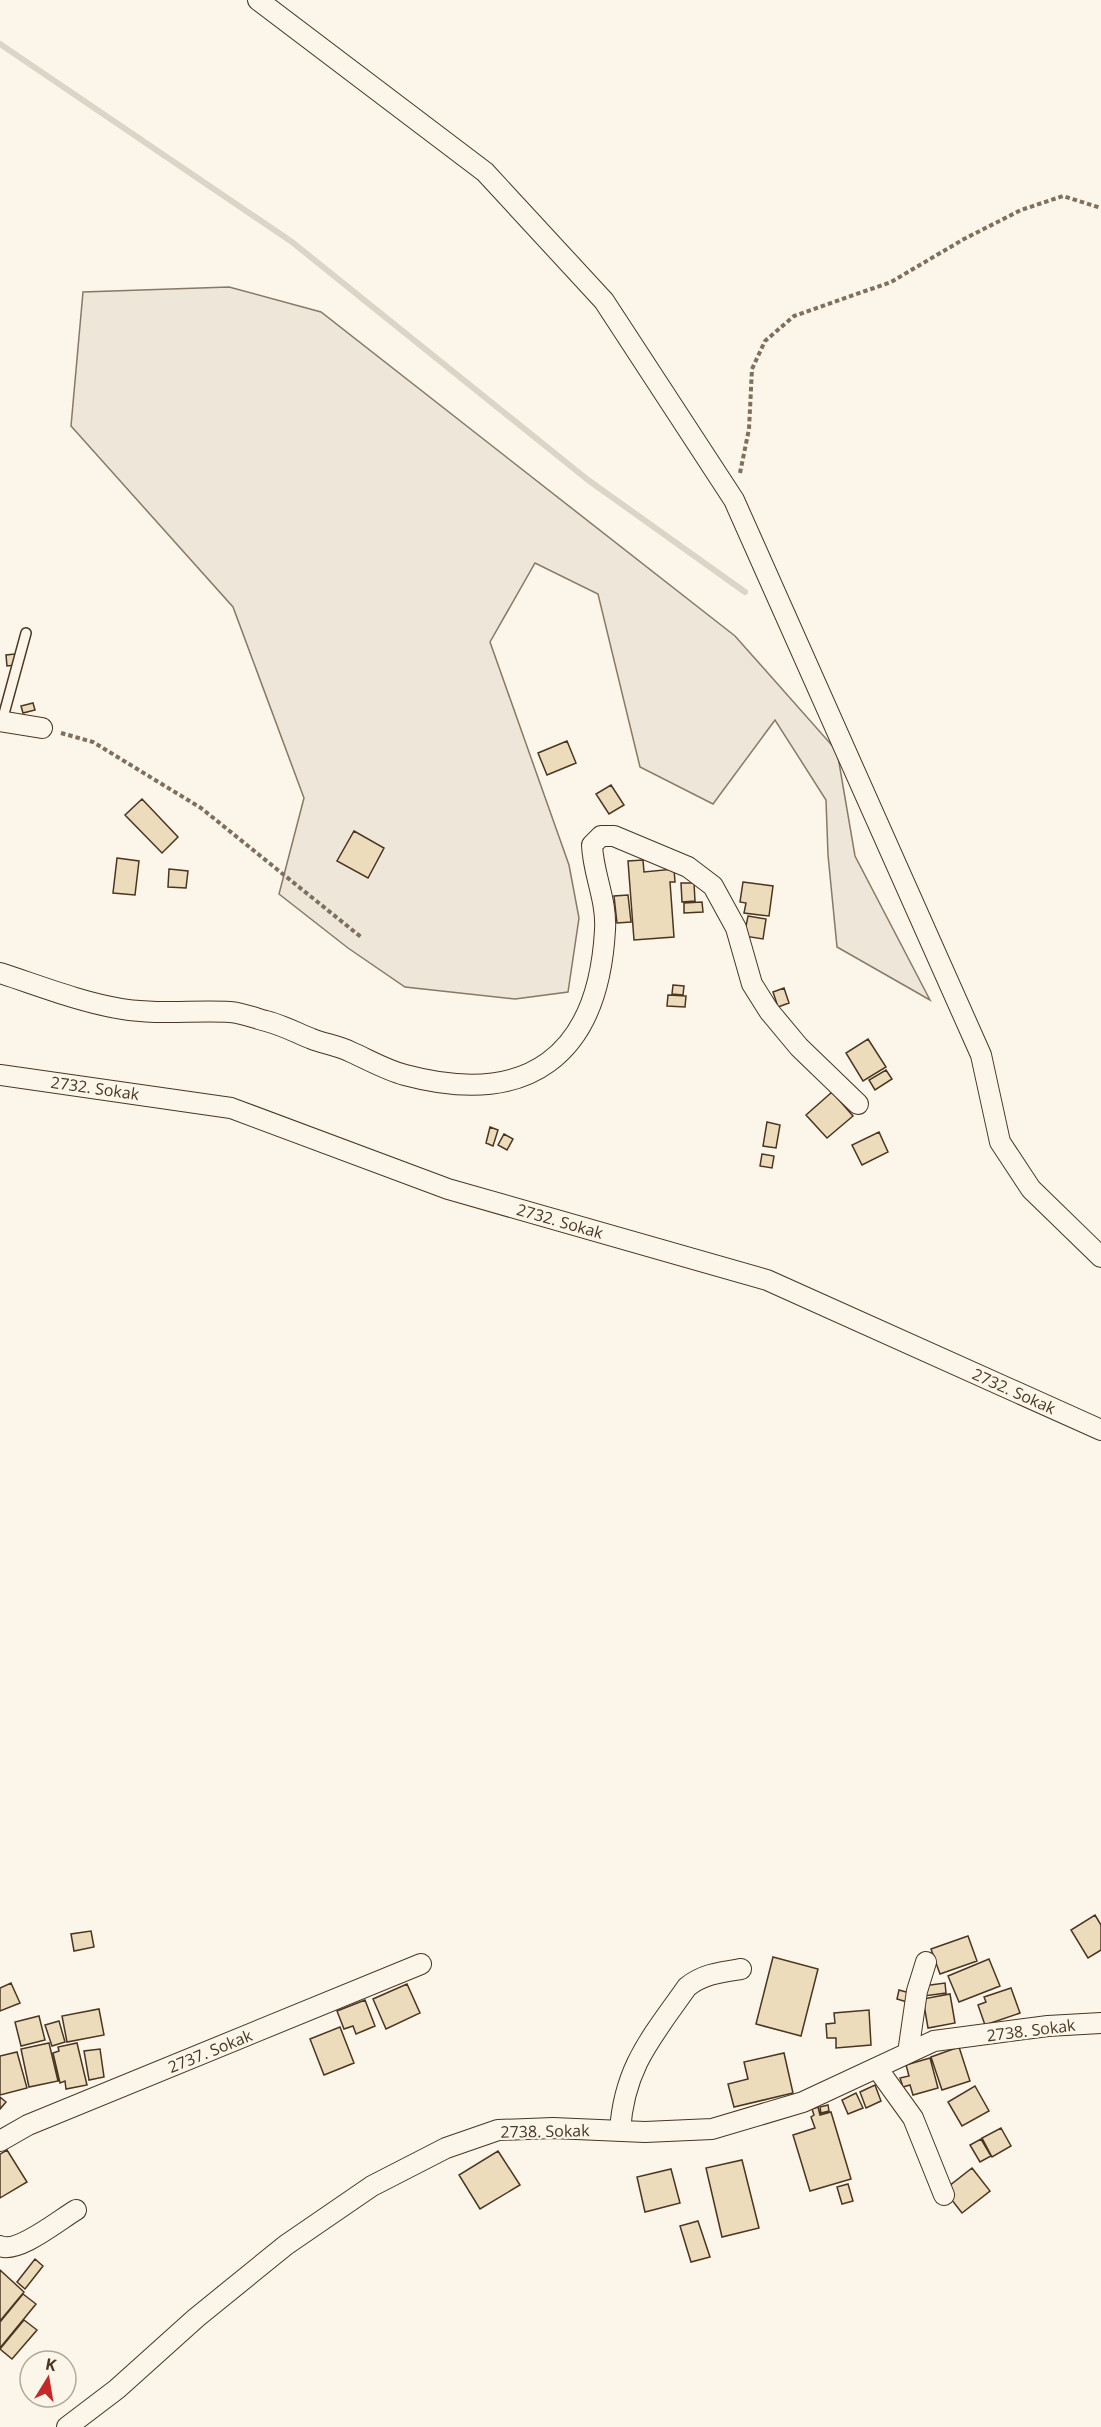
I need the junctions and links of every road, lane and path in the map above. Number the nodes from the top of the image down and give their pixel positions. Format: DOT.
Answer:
graph roads {
  1 [pos="258,0"];
  2 [pos="1101,208"];
  3 [pos="734,500"];
  4 [pos="26,633"];
  5 [pos="1,721"];
  6 [pos="42,728"];
  7 [pos="361,937"];
  8 [pos="0,973"];
  9 [pos="0,1075"];
  10 [pos="858,1104"];
  11 [pos="1101,1257"];
  12 [pos="1101,1430"];
  13 [pos="926,1962"];
  14 [pos="421,1964"];
  15 [pos="741,1969"];
  16 [pos="1101,2023"];
  17 [pos="908,2053"];
  18 [pos="877,2068"];
  19 [pos="620,2131"];
  20 [pos="0,2141"];
  21 [pos="944,2196"];
  22 [pos="76,2210"];
  23 [pos="0,2247"];
  24 [pos="67,2427"];
  1 -- 3 [label="street"];
  2 -- 3 [label="path"];
  3 -- 11 [label="street"];
  4 -- 5 [label="lane"];
  5 -- 6 [label="street"];
  6 -- 7 [label="path"];
  8 -- 10 [label="street"];
  9 -- 12 [label="street, 2732. Sokak"];
  13 -- 17 [label="street"];
  14 -- 20 [label="street, 2737. Sokak"];
  15 -- 19 [label="street"];
  16 -- 17 [label="street, 2738. Sokak"];
  17 -- 18 [label="street, 2738. Sokak"];
  18 -- 19 [label="street, 2738. Sokak"];
  18 -- 21 [label="street"];
  19 -- 24 [label="street, 2738. Sokak"];
  22 -- 23 [label="street"];
}
